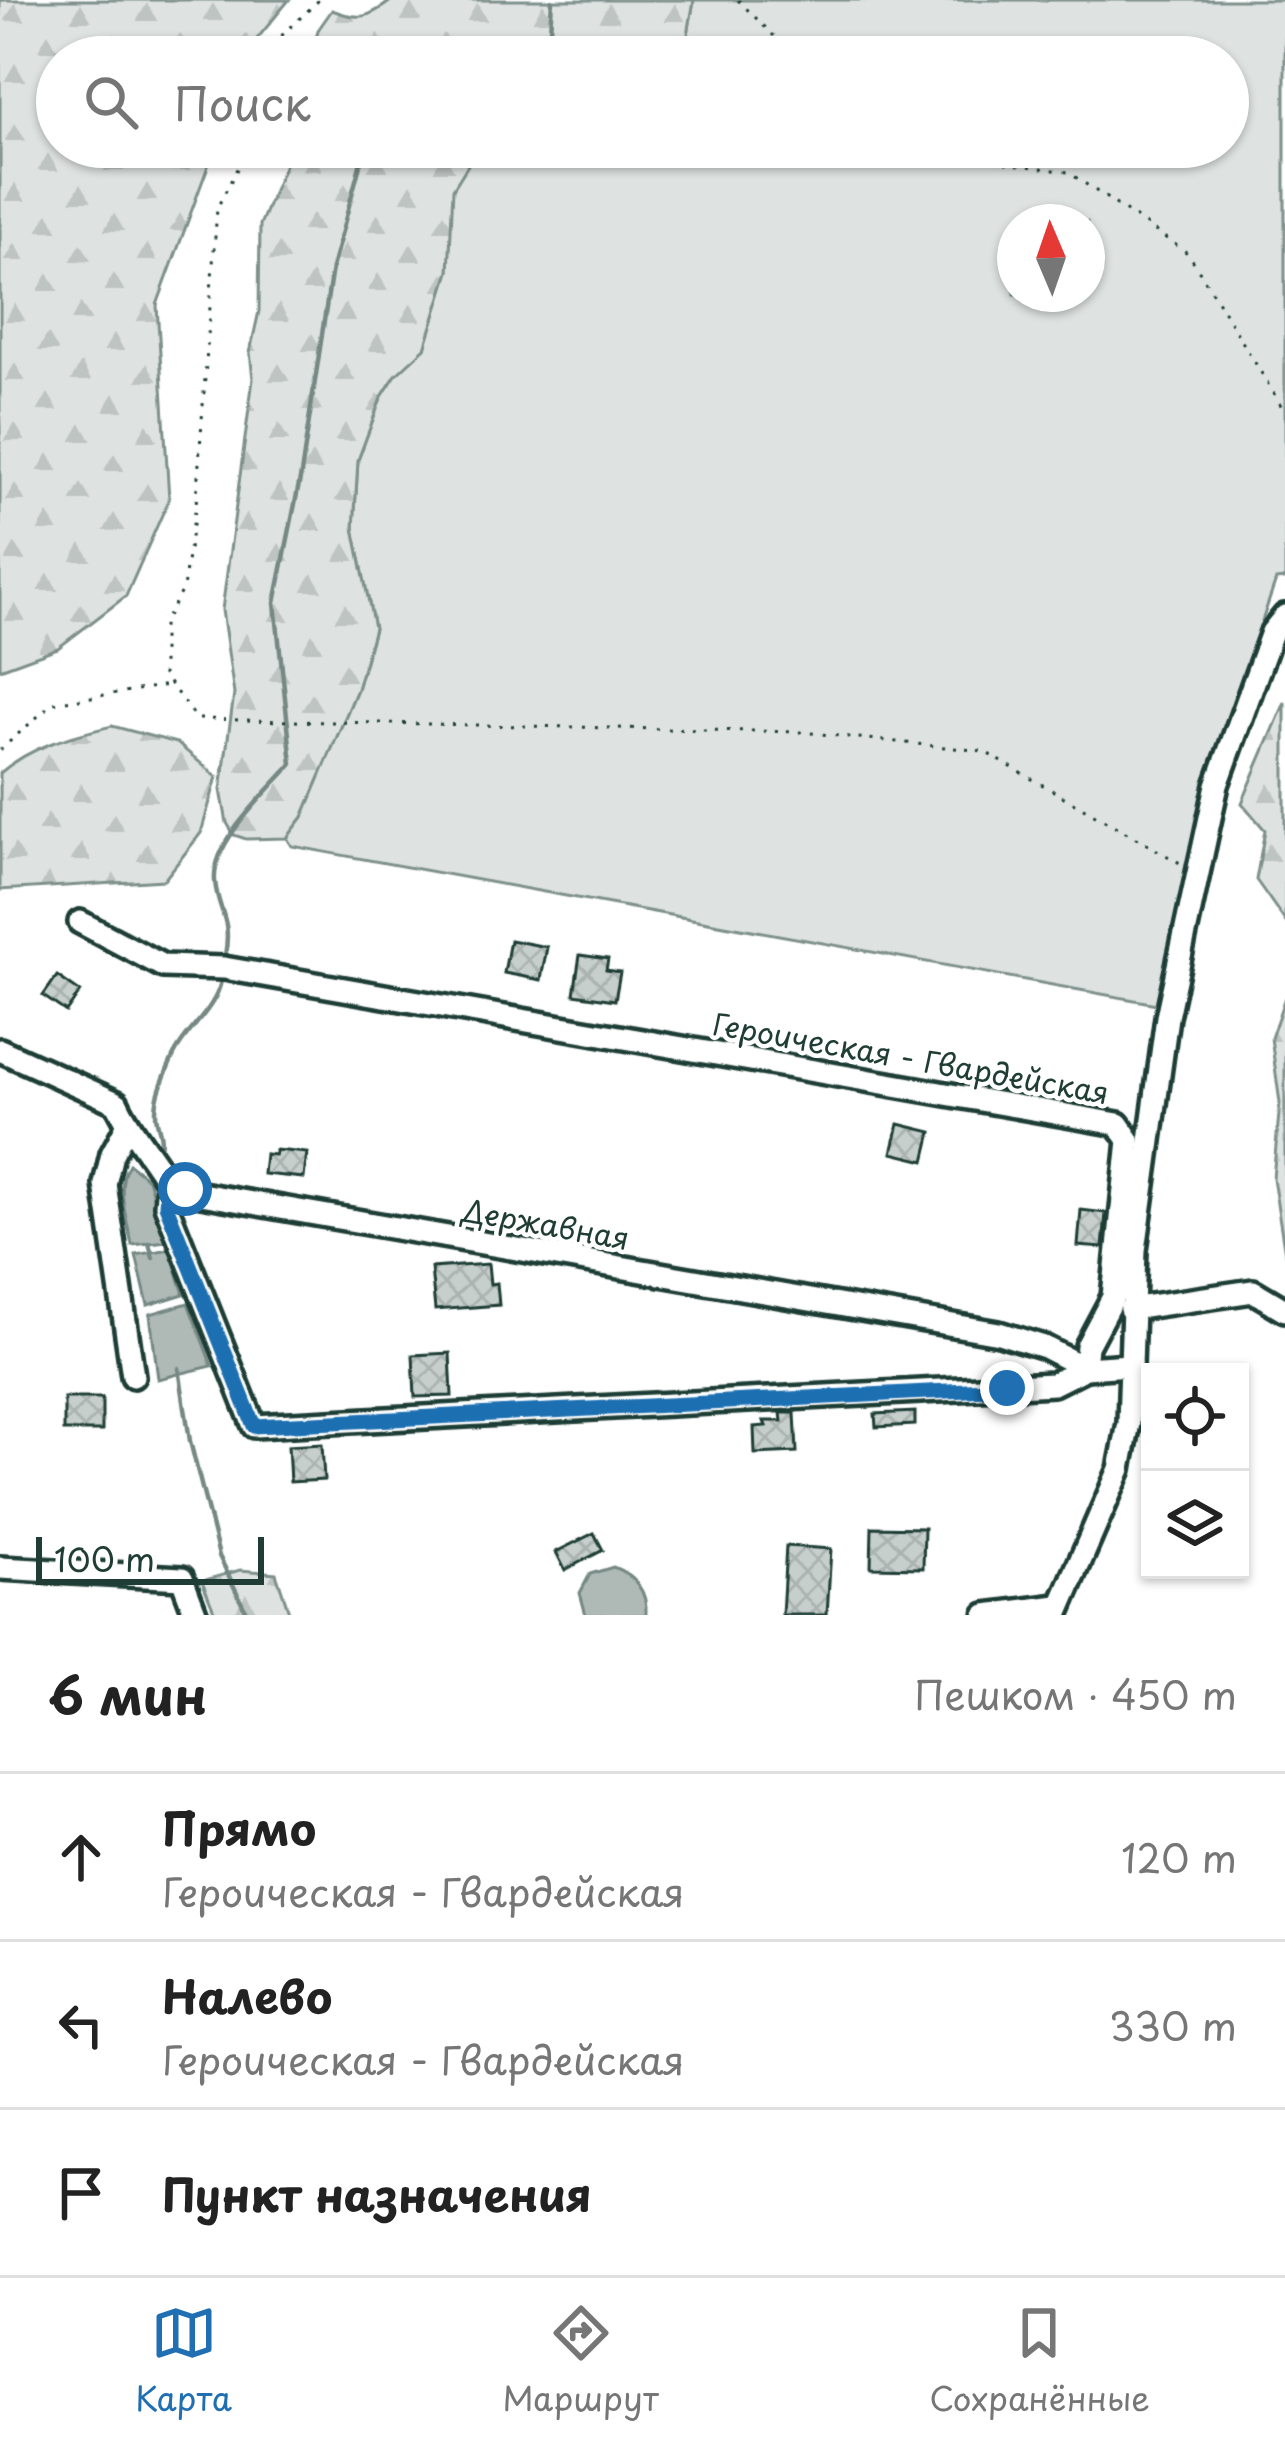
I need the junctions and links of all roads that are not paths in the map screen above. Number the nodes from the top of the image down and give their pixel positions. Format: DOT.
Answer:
graph roads {
  1 [pos="1285,616"];
  2 [pos="80,922"];
  3 [pos="0,1050"];
  4 [pos="127,1126"];
  5 [pos="168,1183"];
  6 [pos="1130,1310"];
  7 [pos="1285,1310"];
  8 [pos="1130,1365"];
  9 [pos="1085,1368"];
  10 [pos="133,1376"];
  11 [pos="0,1568"];
  12 [pos="1058,1611"];
  13 [pos="196,1615"];
  14 [pos="986,1615"];
  1 -- 6 [label="street"];
  2 -- 9 [label="street, Героическая - Гвардейская"];
  3 -- 4 [label="street"];
  4 -- 5 [label="street"];
  4 -- 10 [label="street"];
  5 -- 9 [label="street, Державная"];
  5 -- 9 [label="street"];
  6 -- 7 [label="street"];
  6 -- 8 [label="street"];
  8 -- 9 [label="street, Державная"];
  8 -- 12 [label="street"];
  11 -- 13 [label="street"];
  12 -- 14 [label="street"];
}
